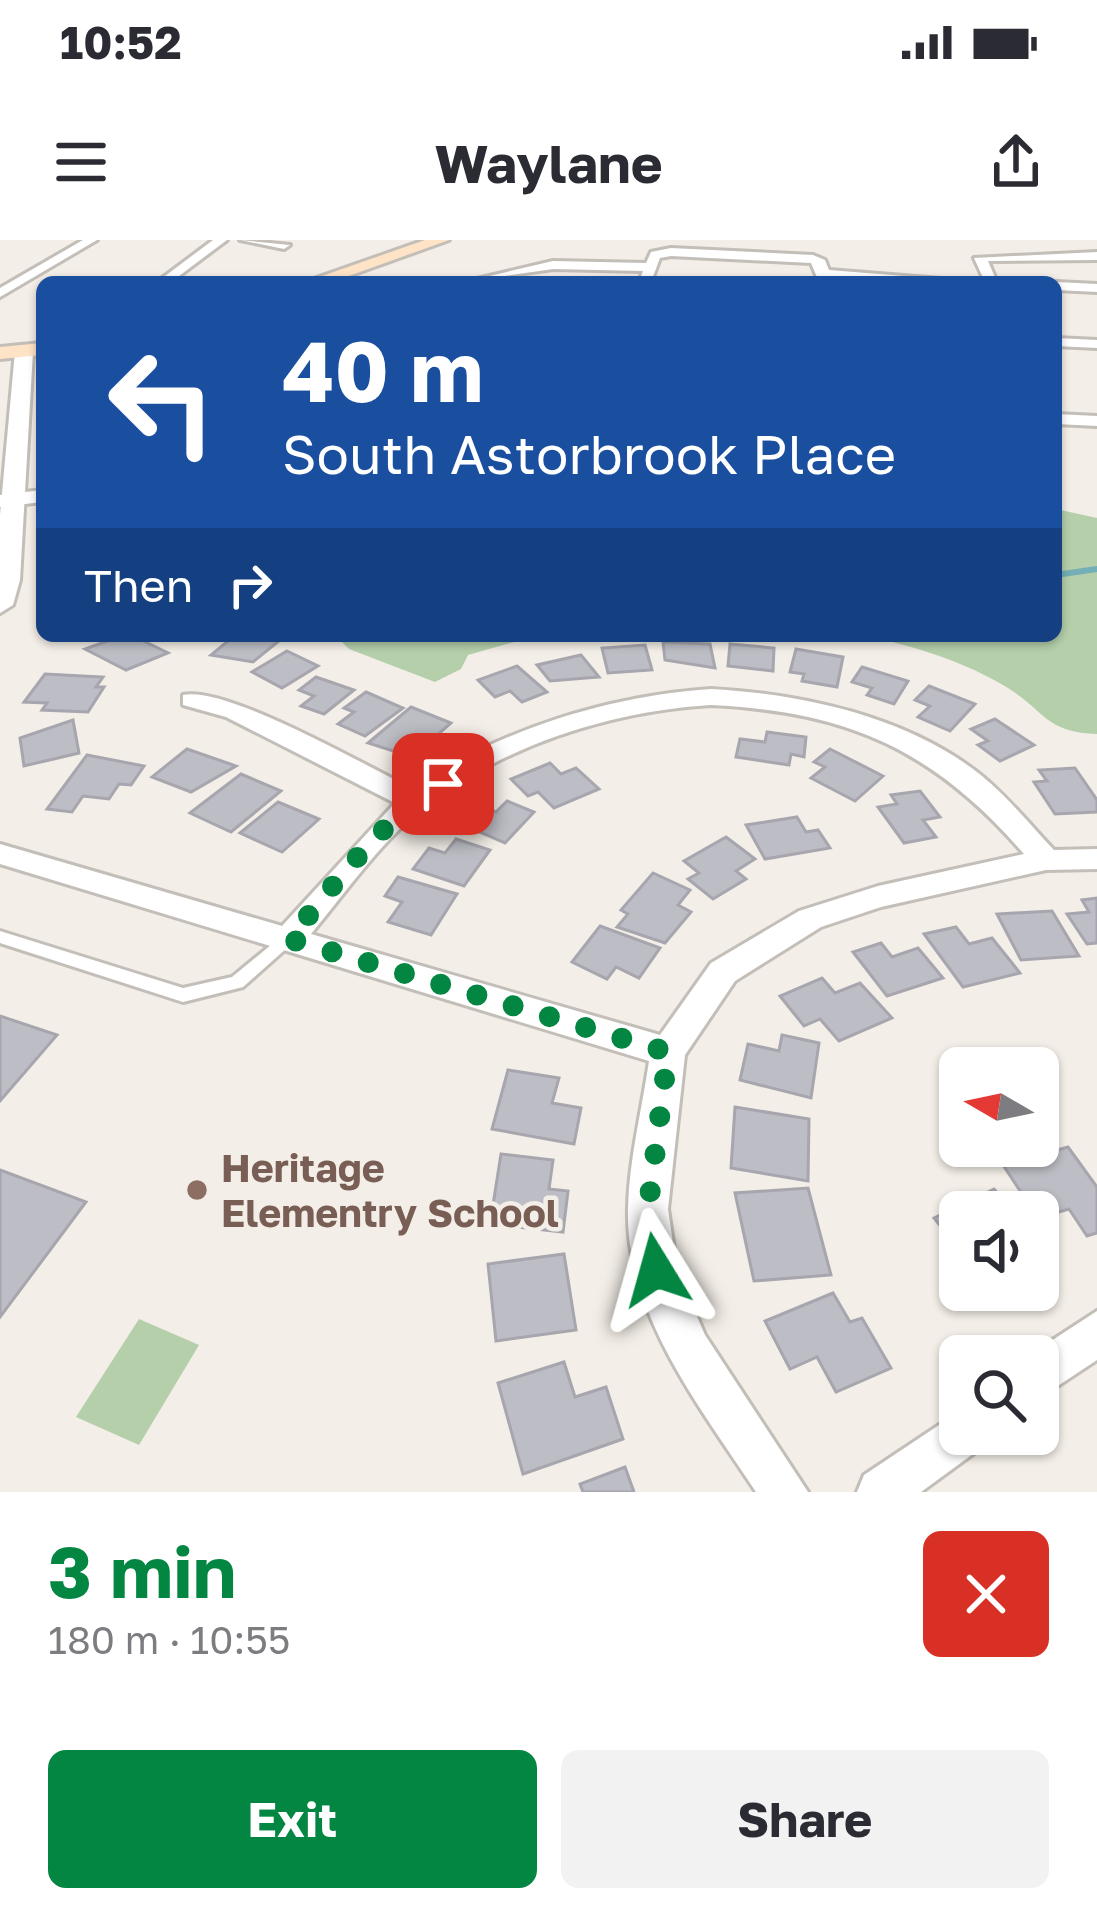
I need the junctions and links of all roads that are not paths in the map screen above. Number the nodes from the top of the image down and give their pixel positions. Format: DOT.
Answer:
graph roads {
  1 [pos="91,240"];
  2 [pos="221,240"];
  3 [pos="245,240"];
  4 [pos="441,240"];
  5 [pos="284,245"];
  6 [pos="1097,256"];
  7 [pos="650,267"];
  8 [pos="171,276"];
  9 [pos="332,276"];
  10 [pos="499,276"];
  11 [pos="647,276"];
  12 [pos="824,276"];
  13 [pos="988,276"];
  14 [pos="1062,286"];
  15 [pos="1092,287"];
  16 [pos="3,291"];
  17 [pos="36,291"];
  18 [pos="1097,302"];
  19 [pos="1062,342"];
  20 [pos="1097,344"];
  21 [pos="33,350"];
  22 [pos="0,352"];
  23 [pos="1062,418"];
  24 [pos="1097,421"];
  25 [pos="7,500"];
  26 [pos="0,605"];
  27 [pos="192,700"];
  28 [pos="414,800"];
  29 [pos="0,854"];
  30 [pos="1097,859"];
  31 [pos="1046,860"];
  32 [pos="0,937"];
  33 [pos="289,939"];
  34 [pos="668,1052"];
  35 [pos="1097,1333"];
  36 [pos="1059,1361"];
  37 [pos="939,1449"];
  38 [pos="784,1492"];
  39 [pos="881,1492"];
  1 -- 16 [label="street"];
  2 -- 8 [label="street"];
  3 -- 5 [label="street"];
  4 -- 9 [label="main road"];
  6 -- 13 [label="street"];
  7 -- 10 [label="street"];
  7 -- 11 [label="street"];
  7 -- 12 [label="street"];
  14 -- 15 [label="street"];
  15 -- 18 [label="street"];
  16 -- 17 [label="street"];
  19 -- 20 [label="street"];
  21 -- 22 [label="main road"];
  21 -- 25 [label="street"];
  23 -- 24 [label="street"];
  25 -- 26 [label="street"];
  27 -- 28 [label="street"];
  28 -- 31 [label="street"];
  28 -- 33 [label="street"];
  29 -- 33 [label="street"];
  30 -- 31 [label="street"];
  31 -- 34 [label="street"];
  32 -- 33 [label="lane"];
  33 -- 34 [label="street"];
  34 -- 38 [label="street"];
  35 -- 36 [label="street"];
  37 -- 39 [label="street"];
}
